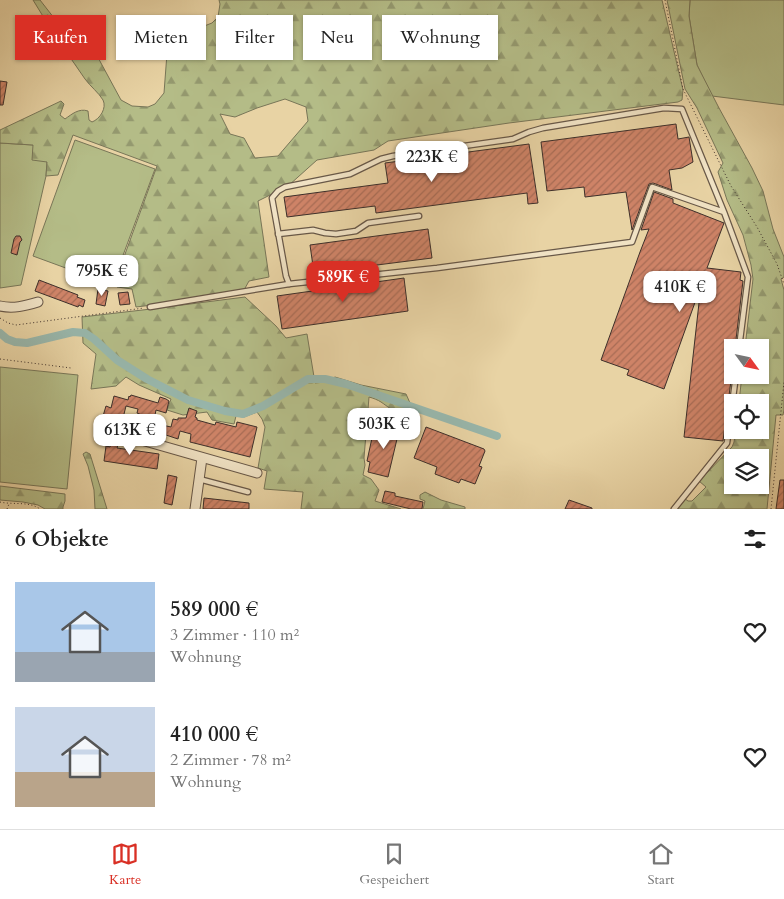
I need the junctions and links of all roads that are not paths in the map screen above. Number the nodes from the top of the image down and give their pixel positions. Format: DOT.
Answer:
graph roads {
  1 [pos="724,212"];
  2 [pos="419,216"];
  3 [pos="278,234"];
  4 [pos="289,284"];
  5 [pos="38,302"];
  6 [pos="0,306"];
  7 [pos="150,307"];
  8 [pos="740,339"];
  9 [pos="735,384"];
  10 [pos="155,443"];
  11 [pos="202,458"];
  12 [pos="257,473"];
  13 [pos="199,479"];
  14 [pos="248,492"];
  15 [pos="195,509"];
  16 [pos="674,509"];
  1 -- 3 [label="lane"];
  1 -- 4 [label="lane"];
  1 -- 8 [label="lane"];
  2 -- 3 [label="lane"];
  3 -- 4 [label="lane"];
  4 -- 7 [label="lane"];
  5 -- 6 [label="street"];
  9 -- 16 [label="lane"];
  10 -- 11 [label="street"];
  11 -- 12 [label="street"];
  11 -- 13 [label="street"];
  13 -- 14 [label="lane"];
  13 -- 15 [label="street"];
}
